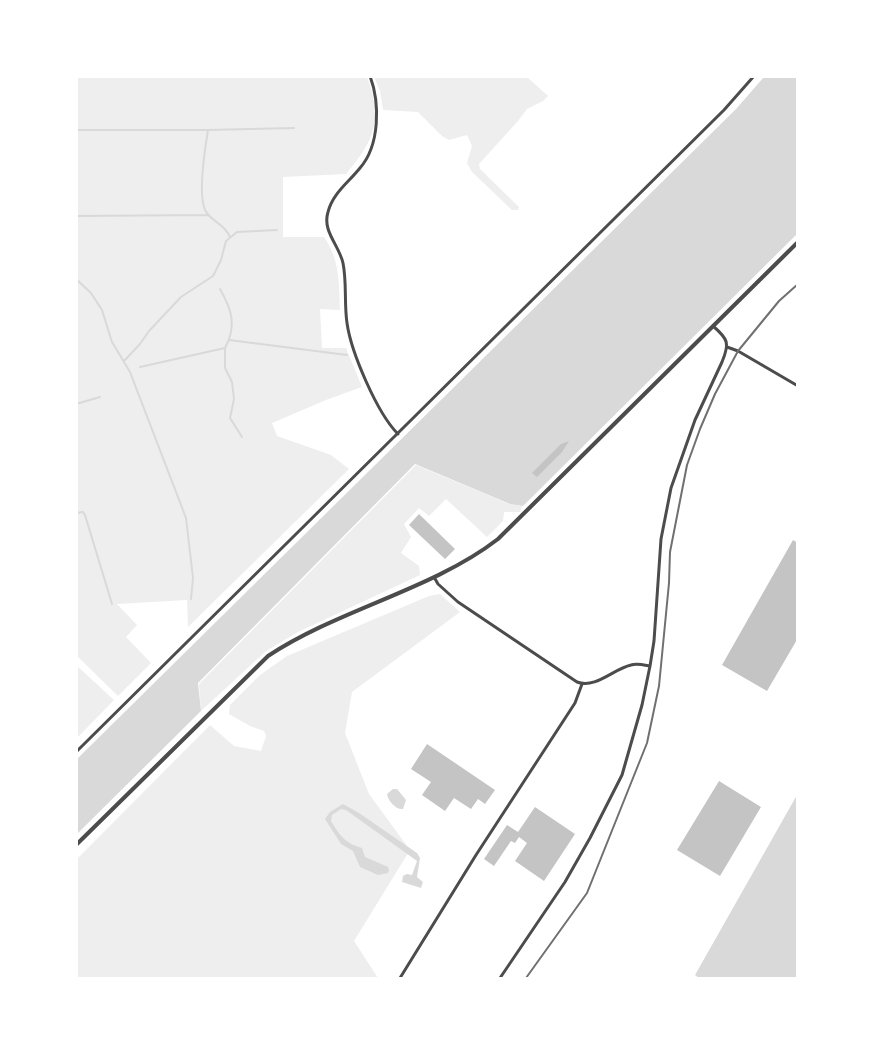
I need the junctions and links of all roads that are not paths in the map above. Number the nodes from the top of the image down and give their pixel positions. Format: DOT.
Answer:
graph roads {
  1 [pos="370,76"];
  2 [pos="754,76"];
  3 [pos="798,242"];
  4 [pos="713,326"];
  5 [pos="727,347"];
  6 [pos="798,386"];
  7 [pos="398,434"];
  8 [pos="434,577"];
  9 [pos="650,666"];
  10 [pos="582,684"];
  11 [pos="76,752"];
  12 [pos="76,845"];
  13 [pos="400,978"];
  14 [pos="500,978"];
  1 -- 7 [label="street"];
  2 -- 7 [label="street"];
  3 -- 4 [label="street"];
  4 -- 5 [label="street"];
  4 -- 8 [label="street"];
  5 -- 6 [label="street"];
  5 -- 9 [label="street"];
  7 -- 11 [label="street"];
  8 -- 10 [label="street"];
  8 -- 12 [label="street"];
  9 -- 10 [label="street"];
  9 -- 14 [label="street"];
  10 -- 13 [label="street"];
}
